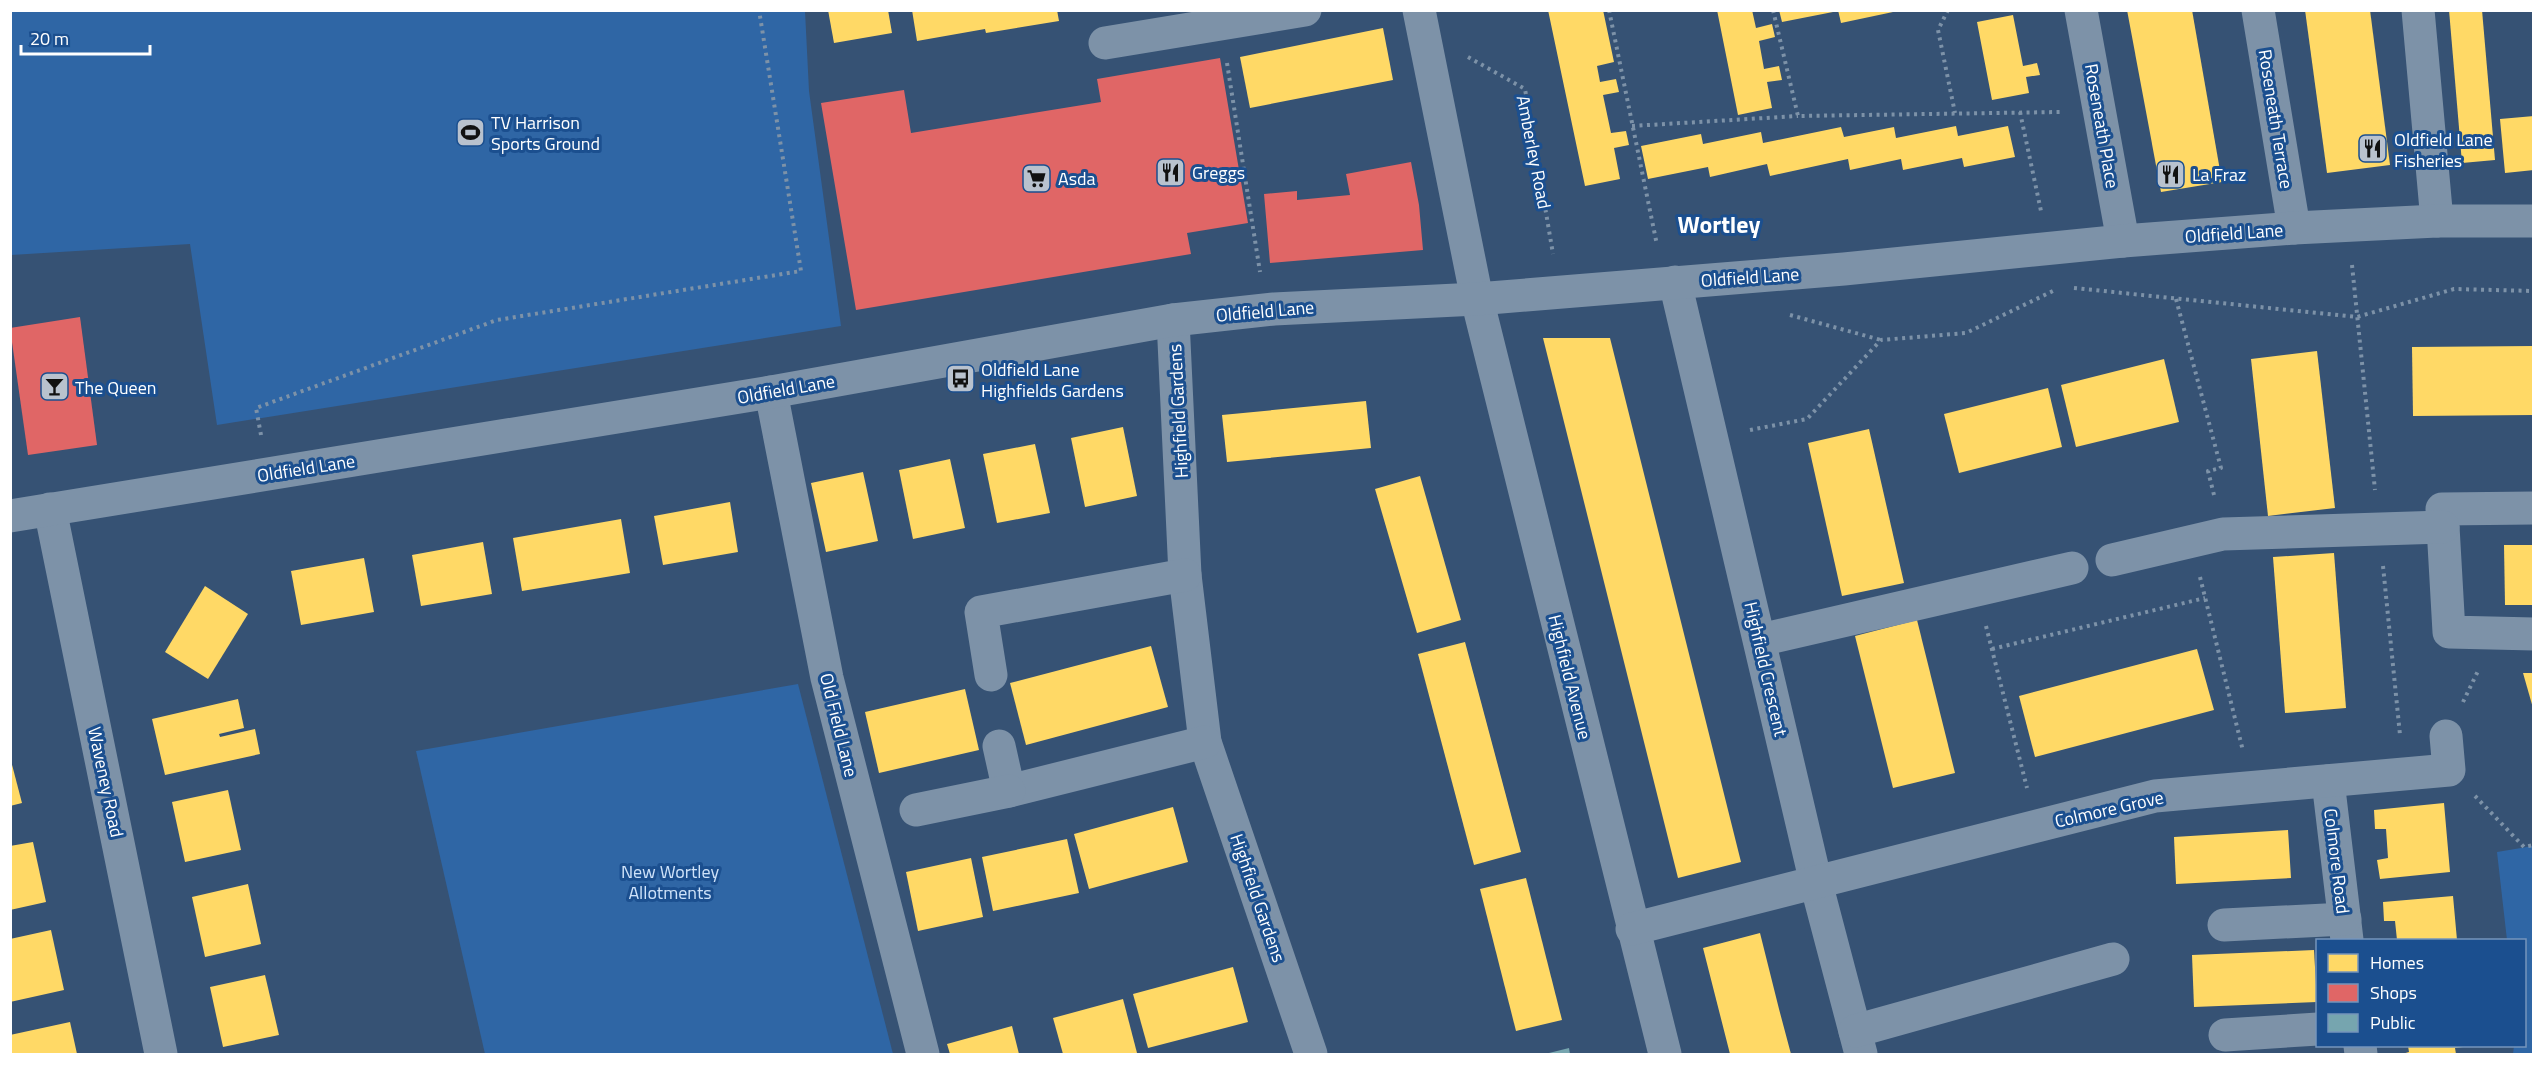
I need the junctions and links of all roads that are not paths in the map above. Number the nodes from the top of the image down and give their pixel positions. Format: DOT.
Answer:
graph roads {
  1 [pos="1305,10"];
  2 [pos="2081,10"];
  3 [pos="2258,10"];
  4 [pos="2418,10"];
  5 [pos="1172,21"];
  6 [pos="1421,21"];
  7 [pos="1105,43"];
  8 [pos="2437,221"];
  9 [pos="2534,221"];
  10 [pos="2294,228"];
  11 [pos="2123,241"];
  12 [pos="1670,283"];
  13 [pos="1477,299"];
  14 [pos="1173,320"];
  15 [pos="771,392"];
  16 [pos="2534,508"];
  17 [pos="50,509"];
  18 [pos="10,516"];
  19 [pos="2443,518"];
  20 [pos="2112,560"];
  21 [pos="2072,568"];
  22 [pos="1185,575"];
  23 [pos="2534,634"];
  24 [pos="1760,640"];
  25 [pos="991,675"];
  26 [pos="2446,736"];
  27 [pos="1205,742"];
  28 [pos="999,746"];
  29 [pos="2328,781"];
  30 [pos="1009,791"];
  31 [pos="916,810"];
  32 [pos="1816,883"];
  33 [pos="2224,925"];
  34 [pos="1632,929"];
  35 [pos="2346,930"];
  36 [pos="2113,959"];
  37 [pos="2316,1029"];
  38 [pos="2225,1035"];
  39 [pos="1858,1043"];
  40 [pos="161,1054"];
  41 [pos="923,1054"];
  42 [pos="1311,1054"];
  43 [pos="1665,1054"];
  1 -- 5 [label="street"];
  2 -- 11 [label="street, Roseneath Place"];
  3 -- 10 [label="street, Roseneath Terrace"];
  4 -- 8 [label="street"];
  5 -- 7 [label="street"];
  6 -- 13 [label="street"];
  8 -- 9 [label="street, Oldfield Lane"];
  8 -- 10 [label="street, Oldfield Lane"];
  10 -- 11 [label="street, Oldfield Lane"];
  11 -- 12 [label="street, Oldfield Lane"];
  12 -- 13 [label="street, Oldfield Lane"];
  12 -- 24 [label="street, Highfield Crescent"];
  13 -- 14 [label="street, Oldfield Lane"];
  13 -- 34 [label="street, Highfield Avenue"];
  14 -- 15 [label="street, Oldfield Lane"];
  14 -- 22 [label="street, Highfield Gardens"];
  15 -- 17 [label="street, Oldfield Lane"];
  15 -- 41 [label="street, Old Field Lane"];
  16 -- 19 [label="street"];
  17 -- 18 [label="street, Oldfield Lane"];
  17 -- 40 [label="street, Waveney Road"];
  19 -- 20 [label="street"];
  19 -- 23 [label="street"];
  21 -- 24 [label="street"];
  22 -- 25 [label="street"];
  22 -- 27 [label="street, Highfield Gardens"];
  24 -- 32 [label="street, Highfield Crescent"];
  26 -- 29 [label="street, Colmore Grove"];
  27 -- 30 [label="street"];
  27 -- 42 [label="street, Highfield Gardens"];
  28 -- 30 [label="street"];
  29 -- 32 [label="street, Colmore Grove"];
  29 -- 35 [label="street, Colmore Road"];
  30 -- 31 [label="street"];
  32 -- 34 [label="street, Colmore Grove"];
  32 -- 39 [label="street, Highfield Crescent"];
  33 -- 35 [label="street"];
  34 -- 43 [label="street, Highfield Avenue"];
  36 -- 39 [label="street"];
  37 -- 38 [label="street"];
}
